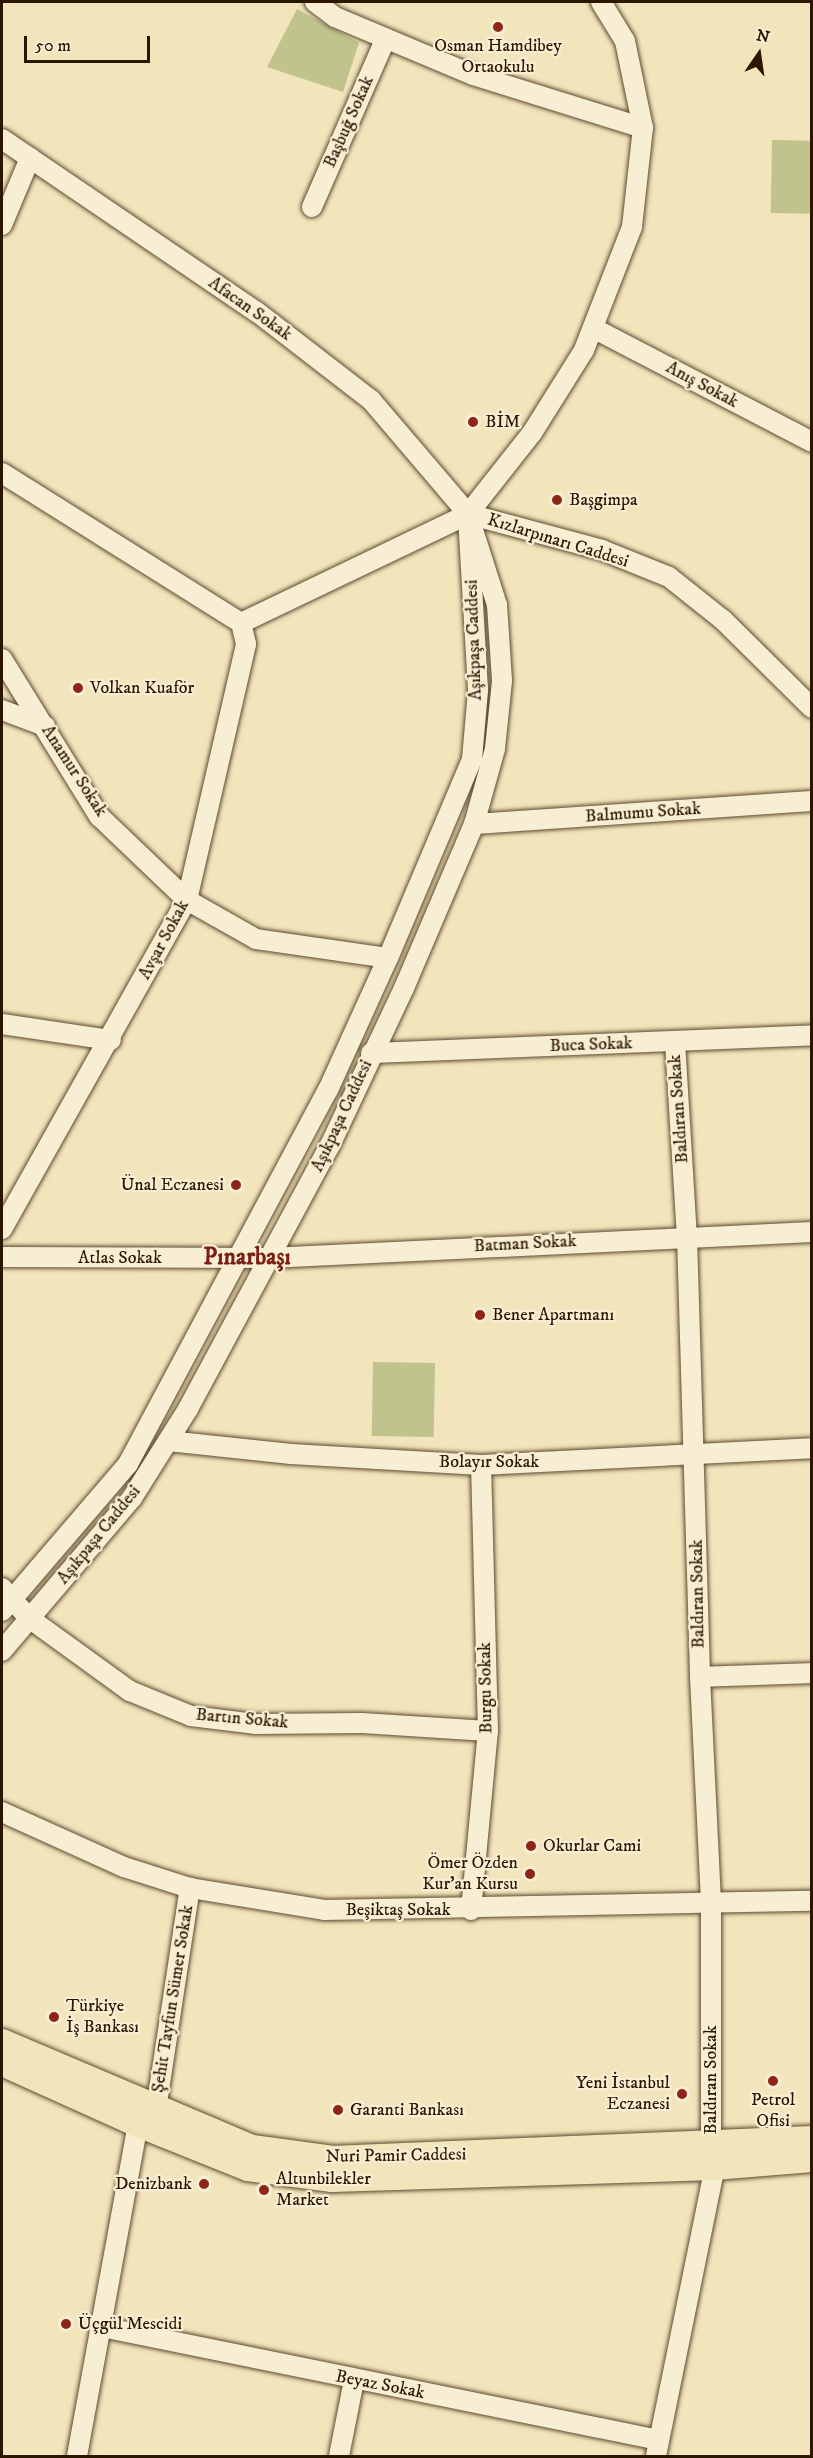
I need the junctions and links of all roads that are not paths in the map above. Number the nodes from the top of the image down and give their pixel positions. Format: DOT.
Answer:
graph roads {
  1 [pos="315,2"];
  2 [pos="601,2"];
  3 [pos="386,38"];
  4 [pos="643,128"];
  5 [pos="2,139"];
  6 [pos="30,158"];
  7 [pos="312,207"];
  8 [pos="2,225"];
  9 [pos="593,328"];
  10 [pos="812,442"];
  11 [pos="2,473"];
  12 [pos="468,514"];
  13 [pos="241,623"];
  14 [pos="2,659"];
  15 [pos="812,708"];
  16 [pos="2,710"];
  17 [pos="45,726"];
  18 [pos="812,801"];
  19 [pos="474,824"];
  20 [pos="188,900"];
  21 [pos="388,958"];
  22 [pos="2,1024"];
  23 [pos="812,1035"];
  24 [pos="111,1040"];
  25 [pos="675,1042"];
  26 [pos="371,1053"];
  27 [pos="2,1229"];
  28 [pos="812,1232"];
  29 [pos="687,1236"];
  30 [pos="2,1257"];
  31 [pos="269,1257"];
  32 [pos="239,1258"];
  33 [pos="168,1441"];
  34 [pos="812,1448"];
  35 [pos="696,1453"];
  36 [pos="481,1465"];
  37 [pos="5,1600"];
  38 [pos="29,1618"];
  39 [pos="2,1652"];
  40 [pos="812,1673"];
  41 [pos="700,1677"];
  42 [pos="488,1731"];
  43 [pos="2,1812"];
  44 [pos="190,1888"];
  45 [pos="711,1901"];
  46 [pos="812,1901"];
  47 [pos="471,1910"];
  48 [pos="2,2042"];
  49 [pos="2,2063"];
  50 [pos="147,2117"];
  51 [pos="812,2139"];
  52 [pos="713,2156"];
  53 [pos="812,2159"];
  54 [pos="102,2327"];
  55 [pos="354,2380"];
  56 [pos="657,2448"];
  57 [pos="78,2457"];
  58 [pos="339,2457"];
  1 -- 3 [label="street"];
  2 -- 4 [label="street"];
  3 -- 4 [label="street"];
  3 -- 7 [label="street, Başbuğ Sokak"];
  4 -- 9 [label="street"];
  5 -- 6 [label="street, Afacan Sokak"];
  6 -- 8 [label="street"];
  6 -- 12 [label="street, Afacan Sokak"];
  9 -- 10 [label="street, Anış Sokak"];
  9 -- 12 [label="street"];
  11 -- 13 [label="street"];
  12 -- 13 [label="street"];
  12 -- 15 [label="street, Kızlarpınarı Caddesi"];
  12 -- 19 [label="street, Aşıkpaşa Caddesi"];
  12 -- 21 [label="street, Aşıkpaşa Caddesi"];
  13 -- 20 [label="street, Avşar Sokak"];
  14 -- 17 [label="street, Anamur Sokak"];
  16 -- 17 [label="street"];
  17 -- 20 [label="street, Anamur Sokak"];
  18 -- 19 [label="street, Balmumu Sokak"];
  19 -- 26 [label="street, Aşıkpaşa Caddesi"];
  20 -- 21 [label="street, Anamur Sokak"];
  20 -- 24 [label="street, Avşar Sokak"];
  21 -- 32 [label="street, Aşıkpaşa Caddesi"];
  22 -- 24 [label="street"];
  23 -- 25 [label="street, Buca Sokak"];
  24 -- 27 [label="street, Avşar Sokak"];
  25 -- 26 [label="street, Buca Sokak"];
  25 -- 29 [label="street, Baldıran Sokak"];
  26 -- 31 [label="street, Aşıkpaşa Caddesi"];
  28 -- 29 [label="street, Batman Sokak"];
  29 -- 31 [label="street, Batman Sokak"];
  29 -- 35 [label="street, Baldıran Sokak"];
  30 -- 32 [label="street, Atlas Sokak"];
  31 -- 32 [label="street, Batman Sokak"];
  31 -- 33 [label="street, Aşıkpaşa Caddesi"];
  32 -- 37 [label="street, Aşıkpaşa Caddesi"];
  33 -- 36 [label="street, Bolayır Sokak"];
  33 -- 38 [label="street, Aşıkpaşa Caddesi"];
  34 -- 35 [label="street, Bolayır Sokak"];
  35 -- 36 [label="street, Bolayır Sokak"];
  35 -- 41 [label="street, Baldıran Sokak"];
  36 -- 42 [label="street, Burgu Sokak"];
  37 -- 38 [label="street, Bartın Sokak"];
  38 -- 39 [label="street, Aşıkpaşa Caddesi"];
  38 -- 42 [label="street, Bartın Sokak"];
  40 -- 41 [label="street"];
  41 -- 45 [label="street, Baldıran Sokak"];
  42 -- 47 [label="street, Burgu Sokak"];
  43 -- 44 [label="street, Beşiktaş Sokak"];
  44 -- 47 [label="street, Beşiktaş Sokak"];
  44 -- 50 [label="street, Şehit Tayfun Sümer Sokak"];
  45 -- 46 [label="street, Beşiktaş Sokak"];
  45 -- 47 [label="street, Beşiktaş Sokak"];
  45 -- 52 [label="street, Baldıran Sokak"];
  48 -- 50 [label="main road, Nuri Pamir Caddesi"];
  49 -- 50 [label="main road, Nuri Pamir Caddesi"];
  50 -- 52 [label="main road, Nuri Pamir Caddesi"];
  50 -- 54 [label="street, Şehit Tayfun Sümer Sokak"];
  51 -- 52 [label="main road, Nuri Pamir Caddesi"];
  52 -- 53 [label="main road, Nuri Pamir Caddesi"];
  52 -- 56 [label="street, Baldıran Sokak"];
  54 -- 55 [label="street, Beyaz Sokak"];
  54 -- 57 [label="street, Şehit Tayfun Sümer Sokak"];
  55 -- 56 [label="street, Beyaz Sokak"];
  55 -- 58 [label="street"];
}
